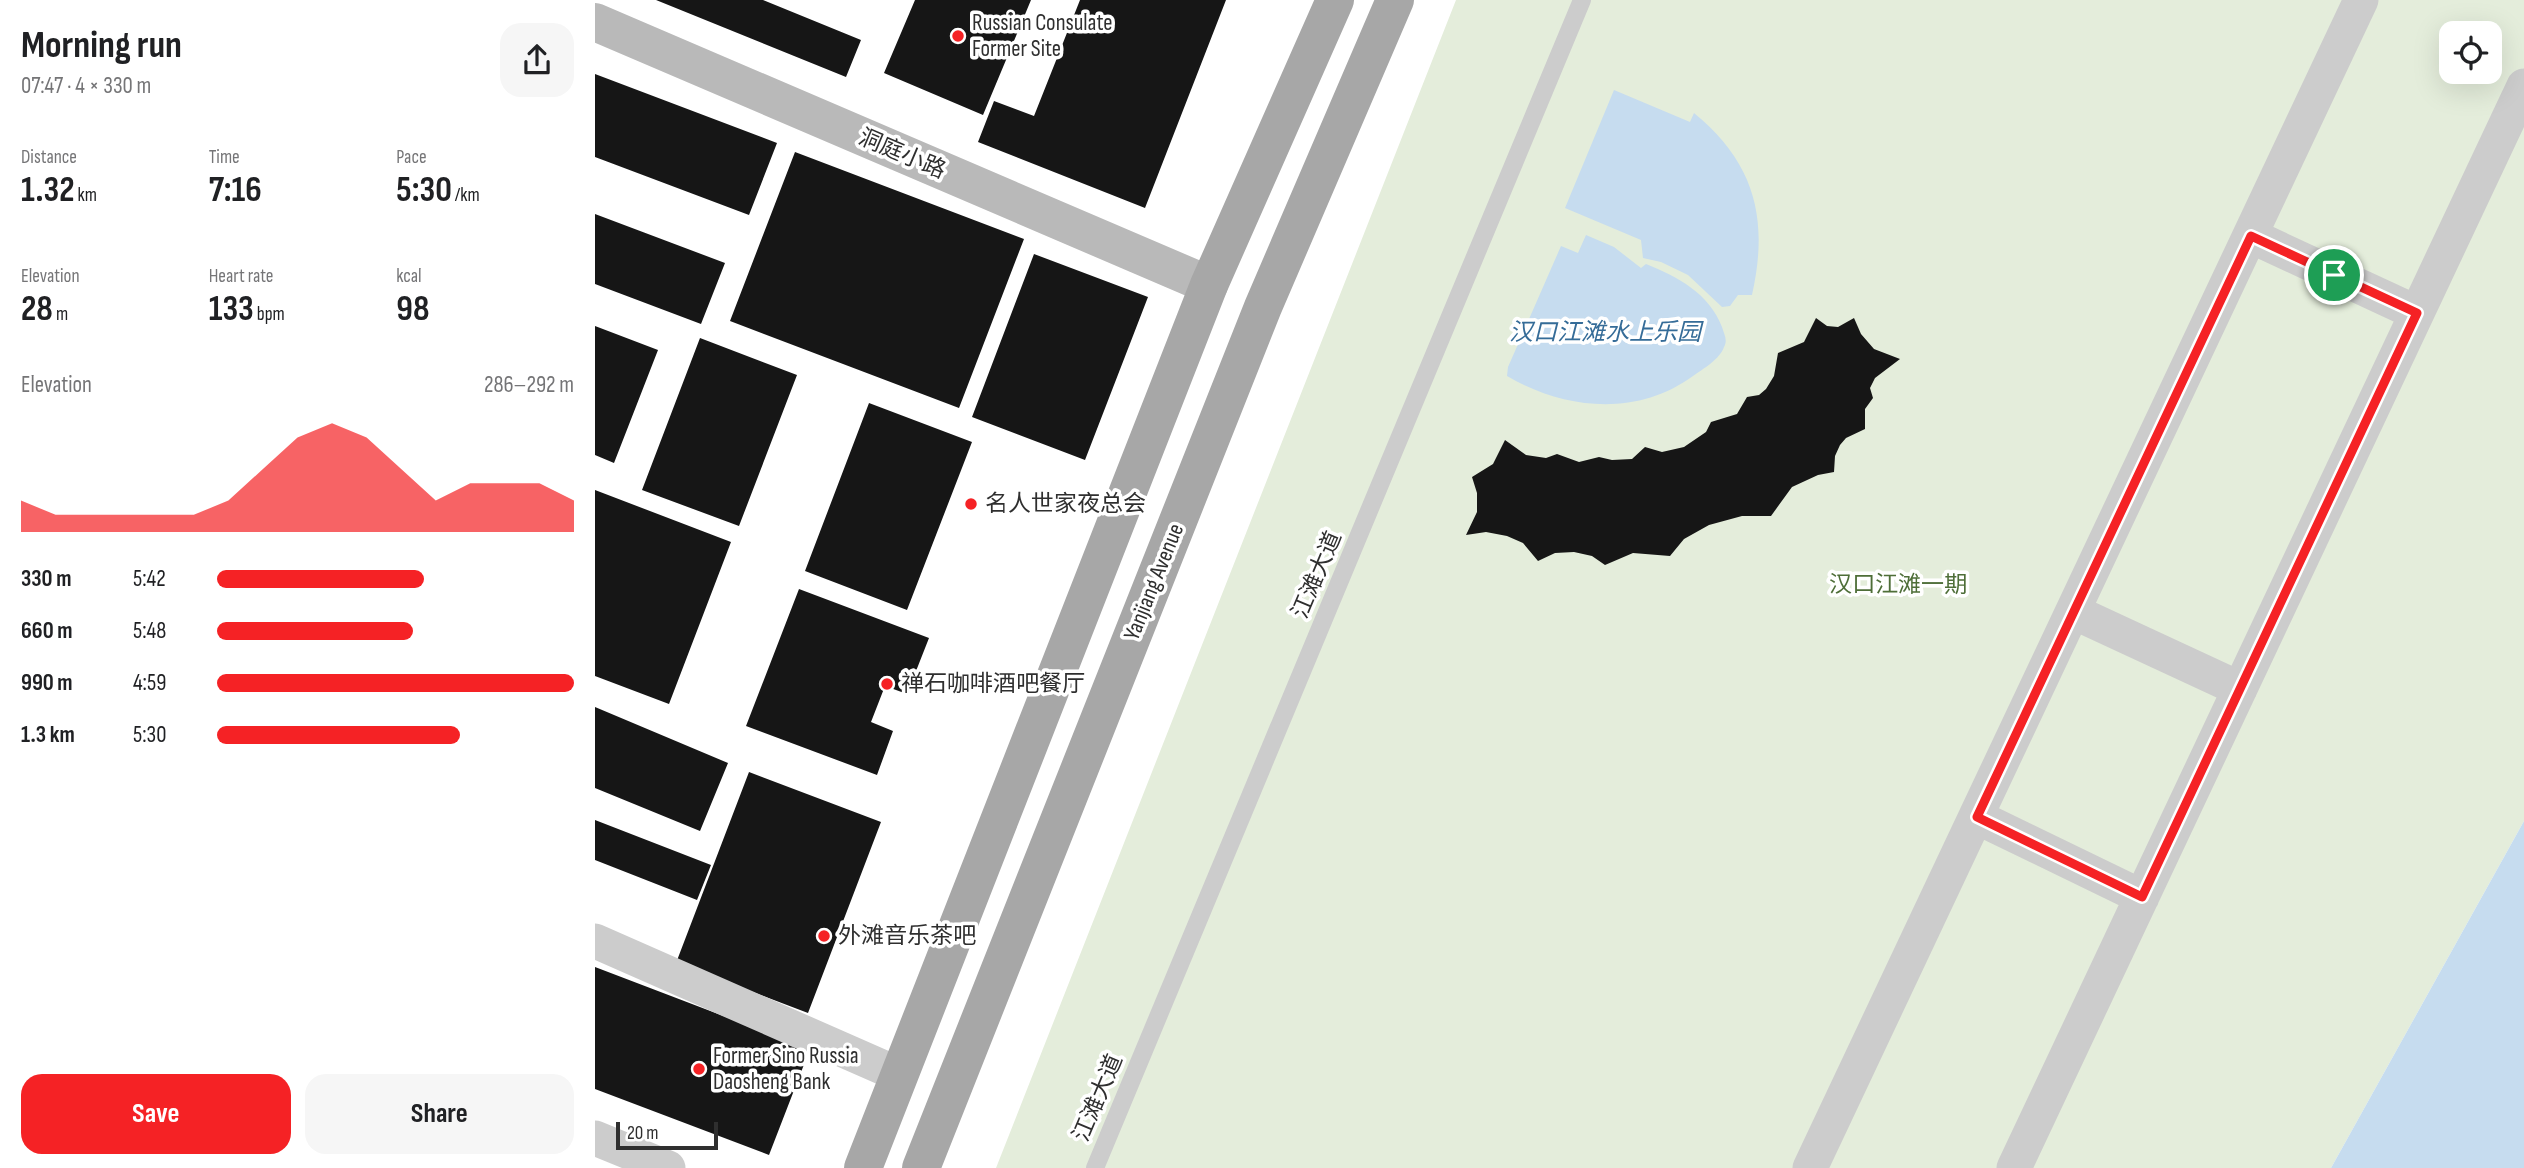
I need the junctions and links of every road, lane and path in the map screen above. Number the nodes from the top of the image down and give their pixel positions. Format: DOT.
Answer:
graph roads {
  1 [pos="1335,0"];
  2 [pos="1395,0"];
  3 [pos="1582,0"];
  4 [pos="2361,0"];
  5 [pos="595,22"];
  6 [pos="2524,86"];
  7 [pos="2251,236"];
  8 [pos="1209,285"];
  9 [pos="2417,313"];
  10 [pos="2074,612"];
  11 [pos="2240,689"];
  12 [pos="1977,817"];
  13 [pos="2142,897"];
  14 [pos="595,941"];
  15 [pos="900,1075"];
  16 [pos="595,1138"];
  17 [pos="668,1168"];
  18 [pos="863,1168"];
  19 [pos="921,1168"];
  20 [pos="1095,1168"];
  21 [pos="1810,1168"];
  22 [pos="2014,1168"];
  1 -- 8 [label="main road"];
  2 -- 19 [label="main road, Yanjiang Avenue"];
  3 -- 20 [label="lane, 江滩大道"];
  4 -- 7 [label="street"];
  5 -- 8 [label="street, 洞庭小路"];
  6 -- 9 [label="street"];
  7 -- 9 [label="street"];
  7 -- 10 [label="street"];
  8 -- 15 [label="main road"];
  9 -- 11 [label="street"];
  10 -- 11 [label="street"];
  10 -- 12 [label="street"];
  11 -- 13 [label="street"];
  12 -- 13 [label="street"];
  12 -- 21 [label="street"];
  13 -- 22 [label="street"];
  14 -- 15 [label="street"];
  15 -- 18 [label="main road"];
  16 -- 17 [label="street"];
}
